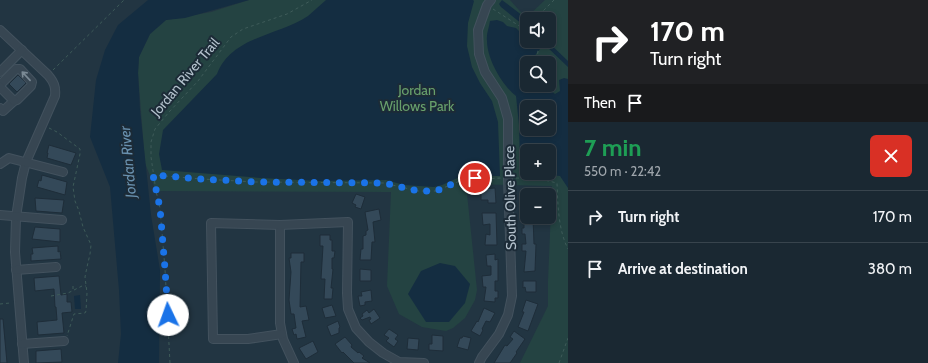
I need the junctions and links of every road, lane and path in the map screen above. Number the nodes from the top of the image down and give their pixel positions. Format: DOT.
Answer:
graph roads {
  1 [pos="124,0"];
  2 [pos="312,0"];
  3 [pos="554,0"];
  4 [pos="492,4"];
  5 [pos="542,12"];
  6 [pos="520,26"];
  7 [pos="0,30"];
  8 [pos="22,50"];
  9 [pos="0,72"];
  10 [pos="48,75"];
  11 [pos="0,86"];
  12 [pos="14,100"];
  13 [pos="1,111"];
  14 [pos="47,127"];
  15 [pos="26,162"];
  16 [pos="0,164"];
  17 [pos="63,172"];
  18 [pos="153,175"];
  19 [pos="503,178"];
  20 [pos="513,178"];
  21 [pos="0,215"];
  22 [pos="16,217"];
  23 [pos="62,220"];
  24 [pos="280,225"];
  25 [pos="568,249"];
  26 [pos="56,267"];
  27 [pos="16,270"];
  28 [pos="73,286"];
  29 [pos="86,286"];
  30 [pos="74,290"];
  31 [pos="51,296"];
  32 [pos="10,303"];
  33 [pos="0,304"];
  34 [pos="282,334"];
  35 [pos="568,338"];
  36 [pos="64,341"];
  37 [pos="22,344"];
  38 [pos="24,363"];
  39 [pos="170,363"];
  40 [pos="294,363"];
  41 [pos="424,363"];
  42 [pos="479,363"];
  43 [pos="559,363"];
  1 -- 10 [label="path"];
  2 -- 18 [label="path, Jordan River Trail"];
  3 -- 5 [label="path"];
  4 -- 6 [label="path"];
  4 -- 42 [label="street, South Olive Place"];
  7 -- 8 [label="street"];
  8 -- 9 [label="street"];
  8 -- 10 [label="street"];
  10 -- 15 [label="street"];
  11 -- 12 [label="street"];
  12 -- 11 [label="street, one-way"];
  12 -- 13 [label="street"];
  14 -- 29 [label="path"];
  15 -- 16 [label="street"];
  15 -- 17 [label="street"];
  15 -- 22 [label="street"];
  18 -- 19 [label="path"];
  18 -- 39 [label="path, Jordan River Trail"];
  20 -- 25 [label="path"];
  21 -- 22 [label="street"];
  22 -- 23 [label="street"];
  22 -- 27 [label="street"];
  24 -- 34 [label="street"];
  24 -- 34 [label="street"];
  24 -- 41 [label="street"];
  26 -- 27 [label="street"];
  27 -- 37 [label="street"];
  28 -- 30 [label="path"];
  29 -- 30 [label="path"];
  29 -- 36 [label="path"];
  30 -- 31 [label="path"];
  32 -- 33 [label="path"];
  34 -- 40 [label="street"];
  35 -- 43 [label="path"];
  36 -- 37 [label="street"];
  37 -- 38 [label="street"];
}
